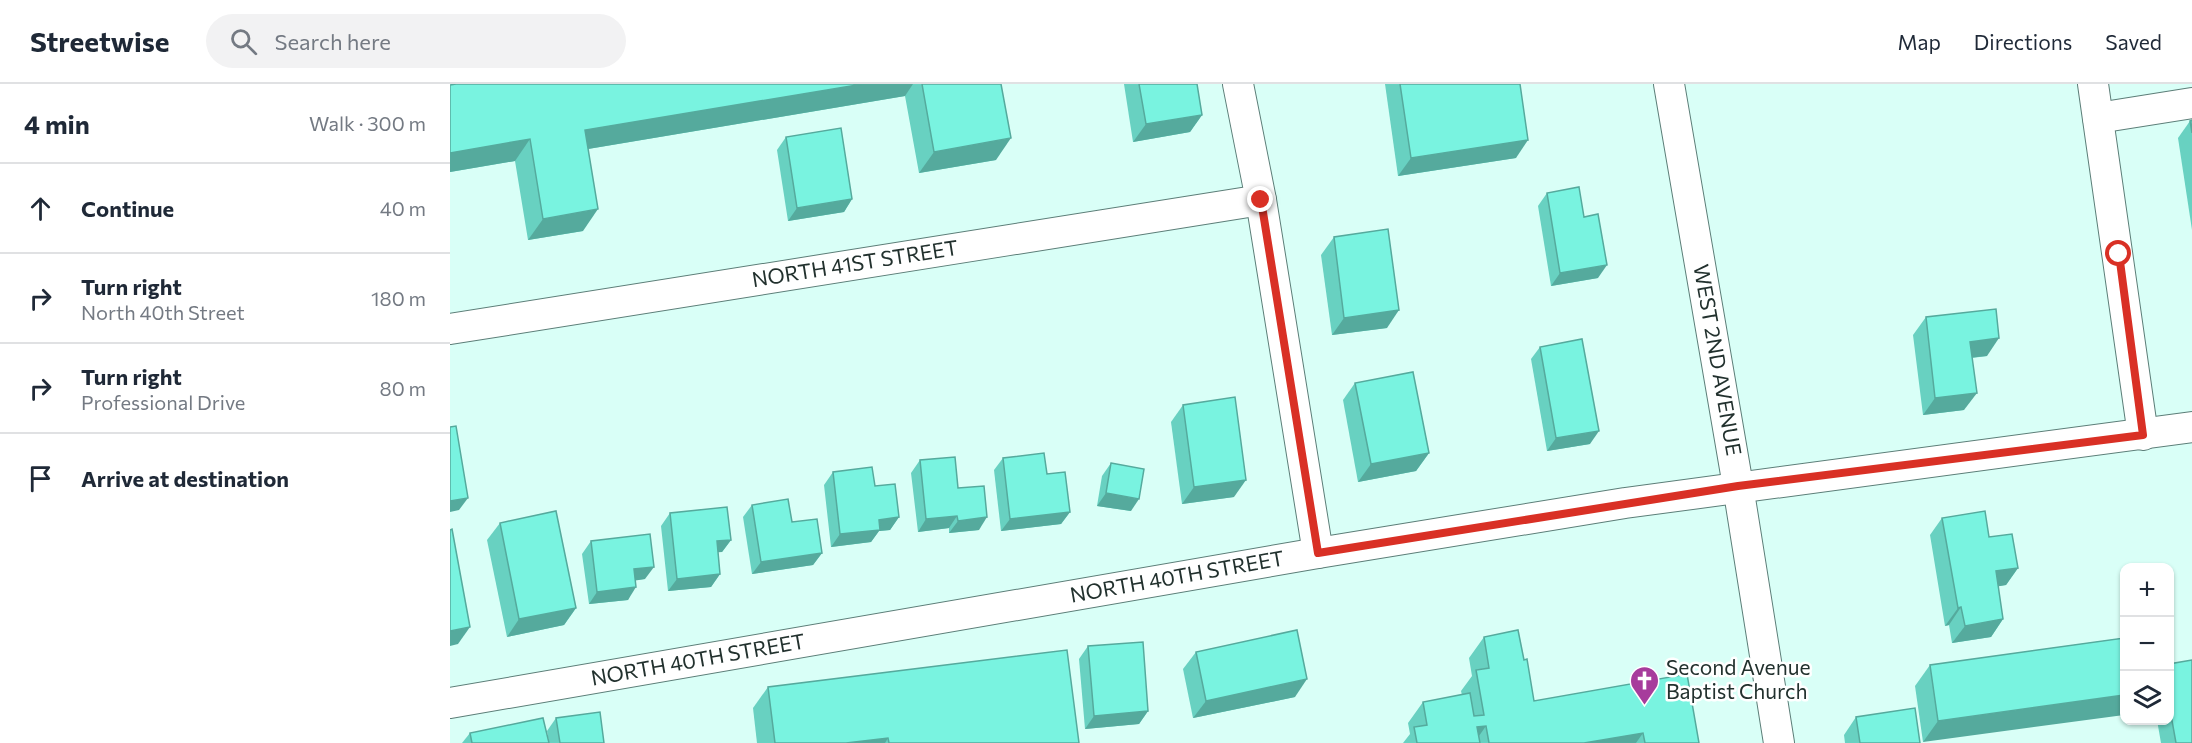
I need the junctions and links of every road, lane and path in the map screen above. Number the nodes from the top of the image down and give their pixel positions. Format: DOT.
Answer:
graph roads {
  1 [pos="1238,84"];
  2 [pos="1669,84"];
  3 [pos="2094,84"];
  4 [pos="2192,103"];
  5 [pos="2098,118"];
  6 [pos="1261,200"];
  7 [pos="450,329"];
  8 [pos="2192,428"];
  9 [pos="2143,435"];
  10 [pos="1738,486"];
  11 [pos="1318,553"];
  12 [pos="450,703"];
  13 [pos="1779,743"];
  1 -- 6 [label="street"];
  2 -- 10 [label="street, WEST 2ND AVENUE"];
  3 -- 5 [label="street"];
  4 -- 5 [label="street"];
  5 -- 9 [label="street"];
  6 -- 7 [label="street, NORTH 41ST STREET"];
  6 -- 11 [label="street"];
  8 -- 9 [label="street, NORTH 40TH STREET"];
  9 -- 10 [label="street, NORTH 40TH STREET"];
  10 -- 11 [label="street, NORTH 40TH STREET"];
  10 -- 13 [label="street, WEST 2ND AVENUE"];
  11 -- 12 [label="street, NORTH 40TH STREET"];
}
